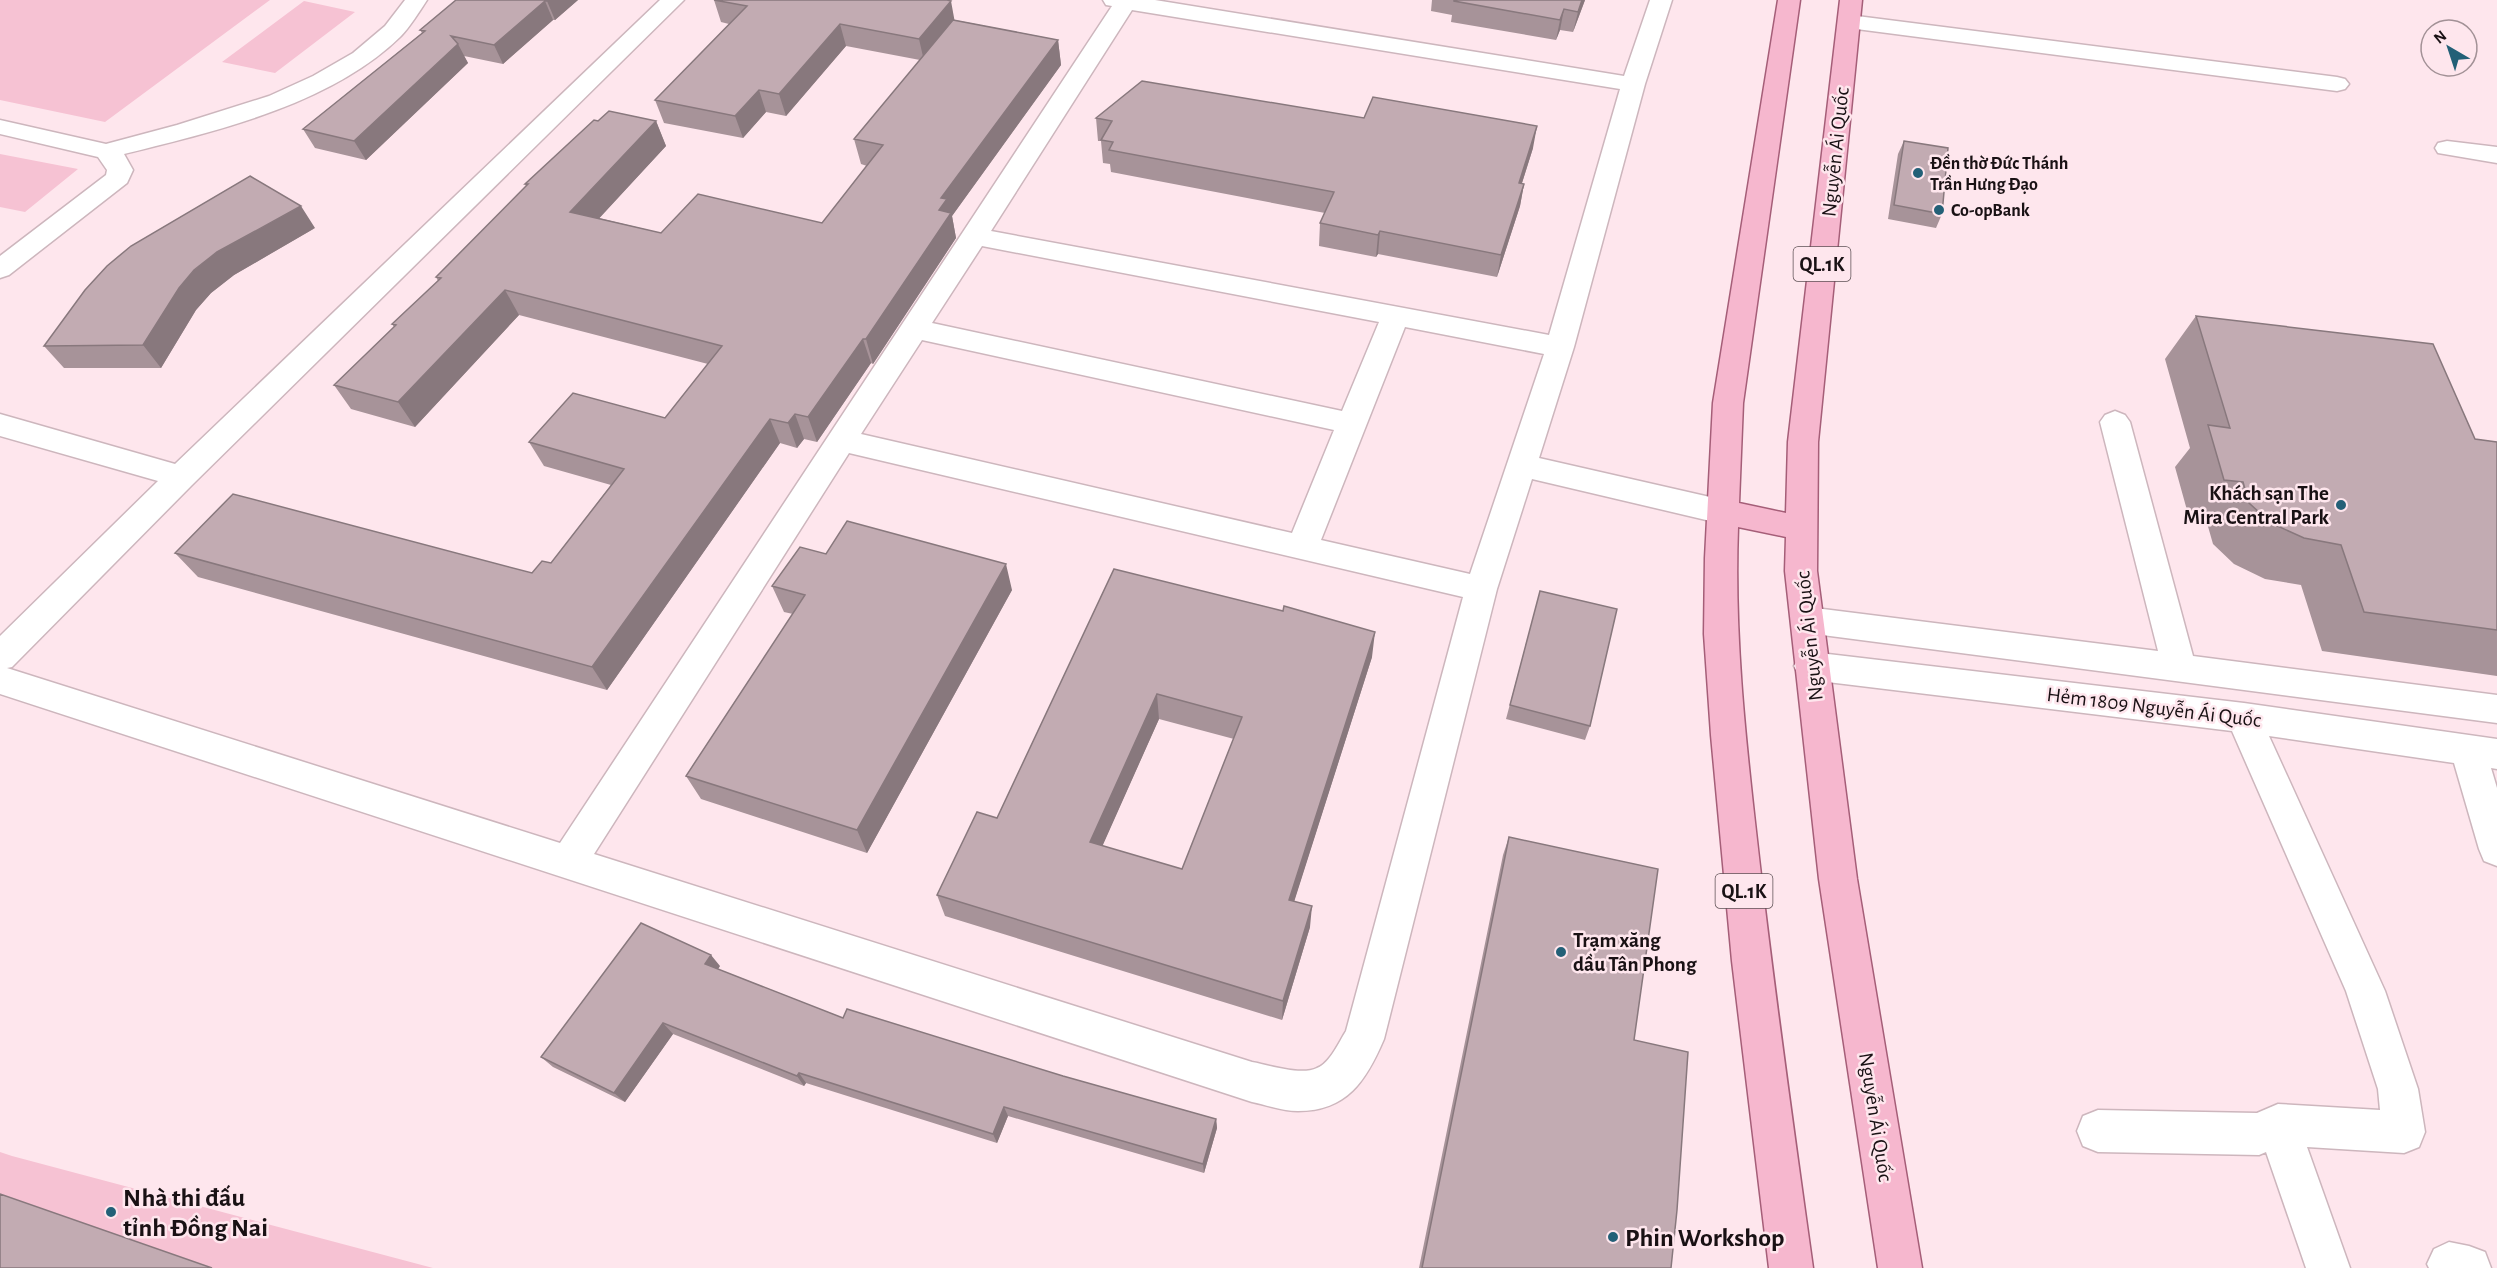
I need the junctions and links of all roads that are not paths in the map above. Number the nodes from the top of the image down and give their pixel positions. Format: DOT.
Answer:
graph roads {
  1 [pos="416,0"];
  2 [pos="673,0"];
  3 [pos="1661,0"];
  4 [pos="1789,0"];
  5 [pos="1120,1"];
  6 [pos="1850,11"];
  7 [pos="1633,84"];
  8 [pos="2337,84"];
  9 [pos="0,127"];
  10 [pos="2446,148"];
  11 [pos="106,151"];
  12 [pos="2497,155"];
  13 [pos="975,236"];
  14 [pos="12,247"];
  15 [pos="0,269"];
  16 [pos="1395,317"];
  17 [pos="916,329"];
  18 [pos="1560,347"];
  19 [pos="2115,422"];
  20 [pos="1353,423"];
  21 [pos="0,426"];
  22 [pos="843,441"];
  23 [pos="1520,465"];
  24 [pos="181,477"];
  25 [pos="1723,512"];
  26 [pos="1802,528"];
  27 [pos="1302,547"];
  28 [pos="1481,589"];
  29 [pos="1807,620"];
  30 [pos="0,657"];
  31 [pos="1811,666"];
  32 [pos="2179,668"];
  33 [pos="0,680"];
  34 [pos="2497,709"];
  35 [pos="2244,718"];
  36 [pos="2482,752"];
  37 [pos="2497,849"];
  38 [pos="569,861"];
  39 [pos="2278,1125"];
  40 [pos="2098,1131"];
  41 [pos="1791,1268"];
  42 [pos="1900,1268"];
  43 [pos="2328,1268"];
  44 [pos="2451,1268"];
  45 [pos="2469,1268"];
  1 -- 11 [label="street"];
  2 -- 24 [label="street"];
  3 -- 7 [label="street"];
  4 -- 25 [label="main road, QL.1K"];
  5 -- 7 [label="street"];
  5 -- 13 [label="street"];
  6 -- 8 [label="street"];
  6 -- 26 [label="main road, Nguyễn Ái Quốc / QL.1K"];
  7 -- 18 [label="street"];
  9 -- 11 [label="street"];
  10 -- 12 [label="street"];
  11 -- 14 [label="street"];
  13 -- 16 [label="street"];
  13 -- 17 [label="street"];
  14 -- 15 [label="street"];
  16 -- 18 [label="street"];
  16 -- 20 [label="street"];
  17 -- 20 [label="street"];
  17 -- 22 [label="street"];
  18 -- 23 [label="street"];
  19 -- 32 [label="street"];
  20 -- 27 [label="street"];
  21 -- 24 [label="street"];
  22 -- 27 [label="street"];
  22 -- 38 [label="street"];
  23 -- 25 [label="street"];
  23 -- 28 [label="street"];
  24 -- 30 [label="street"];
  25 -- 26 [label="main road"];
  25 -- 41 [label="main road, QL.1K"];
  26 -- 29 [label="main road, Nguyễn Ái Quốc / QL.1K"];
  27 -- 28 [label="street"];
  28 -- 38 [label="street"];
  29 -- 31 [label="main road, Nguyễn Ái Quốc / QL.1K"];
  29 -- 32 [label="street"];
  31 -- 35 [label="street, Hẻm 1809 Nguyễn Ái Quốc"];
  31 -- 42 [label="main road, Nguyễn Ái Quốc / QL.1K"];
  32 -- 34 [label="street"];
  33 -- 38 [label="street"];
  35 -- 36 [label="street, Hẻm 1809 Nguyễn Ái Quốc"];
  35 -- 39 [label="street"];
  36 -- 37 [label="street"];
  39 -- 40 [label="street"];
  39 -- 43 [label="street"];
  44 -- 45 [label="street"];
}
